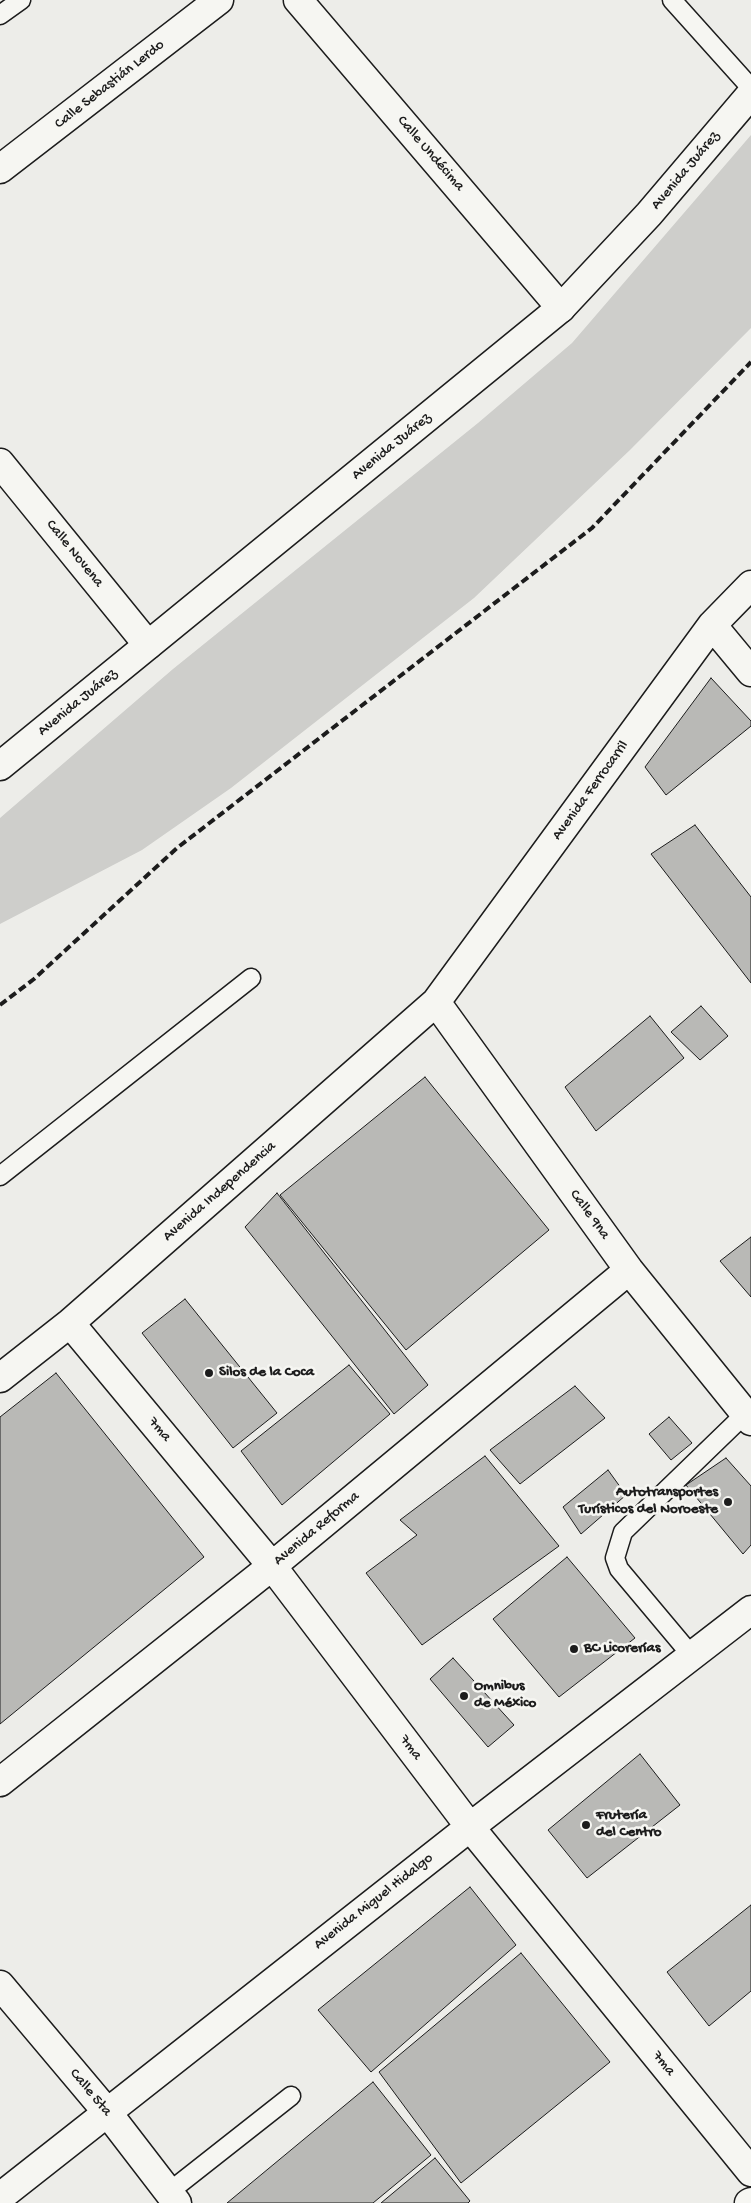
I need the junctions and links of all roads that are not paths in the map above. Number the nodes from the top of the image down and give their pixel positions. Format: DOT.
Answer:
graph roads {
  1 [pos="21,0"];
  2 [pos="219,0"];
  3 [pos="298,0"];
  4 [pos="672,0"];
  5 [pos="0,15"];
  6 [pos="751,88"];
  7 [pos="751,94"];
  8 [pos="0,169"];
  9 [pos="562,308"];
  10 [pos="0,463"];
  11 [pos="751,585"];
  12 [pos="712,625"];
  13 [pos="148,646"];
  14 [pos="751,672"];
  15 [pos="0,766"];
  16 [pos="251,978"];
  17 [pos="436,1002"];
  18 [pos="0,1176"];
  19 [pos="629,1270"];
  20 [pos="70,1323"];
  21 [pos="0,1378"];
  22 [pos="748,1417"];
  23 [pos="272,1566"];
  24 [pos="751,1610"];
  25 [pos="692,1656"];
  26 [pos="0,1782"];
  27 [pos="470,1827"];
  28 [pos="0,1985"];
  29 [pos="291,2096"];
  30 [pos="107,2112"];
  31 [pos="751,2172"];
  32 [pos="0,2198"];
  33 [pos="173,2198"];
  1 -- 5 [label="lane"];
  2 -- 8 [label="street, Calle Sebastián Lerdo"];
  3 -- 9 [label="street, Calle Undécima"];
  4 -- 6 [label="lane"];
  7 -- 9 [label="street, Avenida Juárez"];
  9 -- 13 [label="street, Avenida Juárez"];
  10 -- 13 [label="street, Calle Novena"];
  11 -- 12 [label="street, Avenida Ferrocarril"];
  12 -- 14 [label="street"];
  12 -- 17 [label="street, Avenida Ferrocarril"];
  13 -- 15 [label="street, Avenida Juárez"];
  16 -- 18 [label="lane"];
  17 -- 19 [label="street, Calle 9na"];
  17 -- 20 [label="street, Avenida Independencia"];
  19 -- 22 [label="street, Calle 9na"];
  19 -- 23 [label="street, Avenida Reforma"];
  20 -- 21 [label="street, Avenida Independencia"];
  20 -- 23 [label="street, 7ma"];
  22 -- 25 [label="lane"];
  23 -- 26 [label="street, Avenida Reforma"];
  23 -- 27 [label="street, 7ma"];
  24 -- 25 [label="street, Avenida Miguel Hidalgo"];
  25 -- 27 [label="street, Avenida Miguel Hidalgo"];
  27 -- 30 [label="street, Avenida Miguel Hidalgo"];
  27 -- 31 [label="street, 7ma"];
  28 -- 30 [label="street, Calle 5ta"];
  29 -- 33 [label="lane"];
  30 -- 32 [label="street, Avenida Miguel Hidalgo"];
  30 -- 33 [label="street, Calle 5ta"];
}
